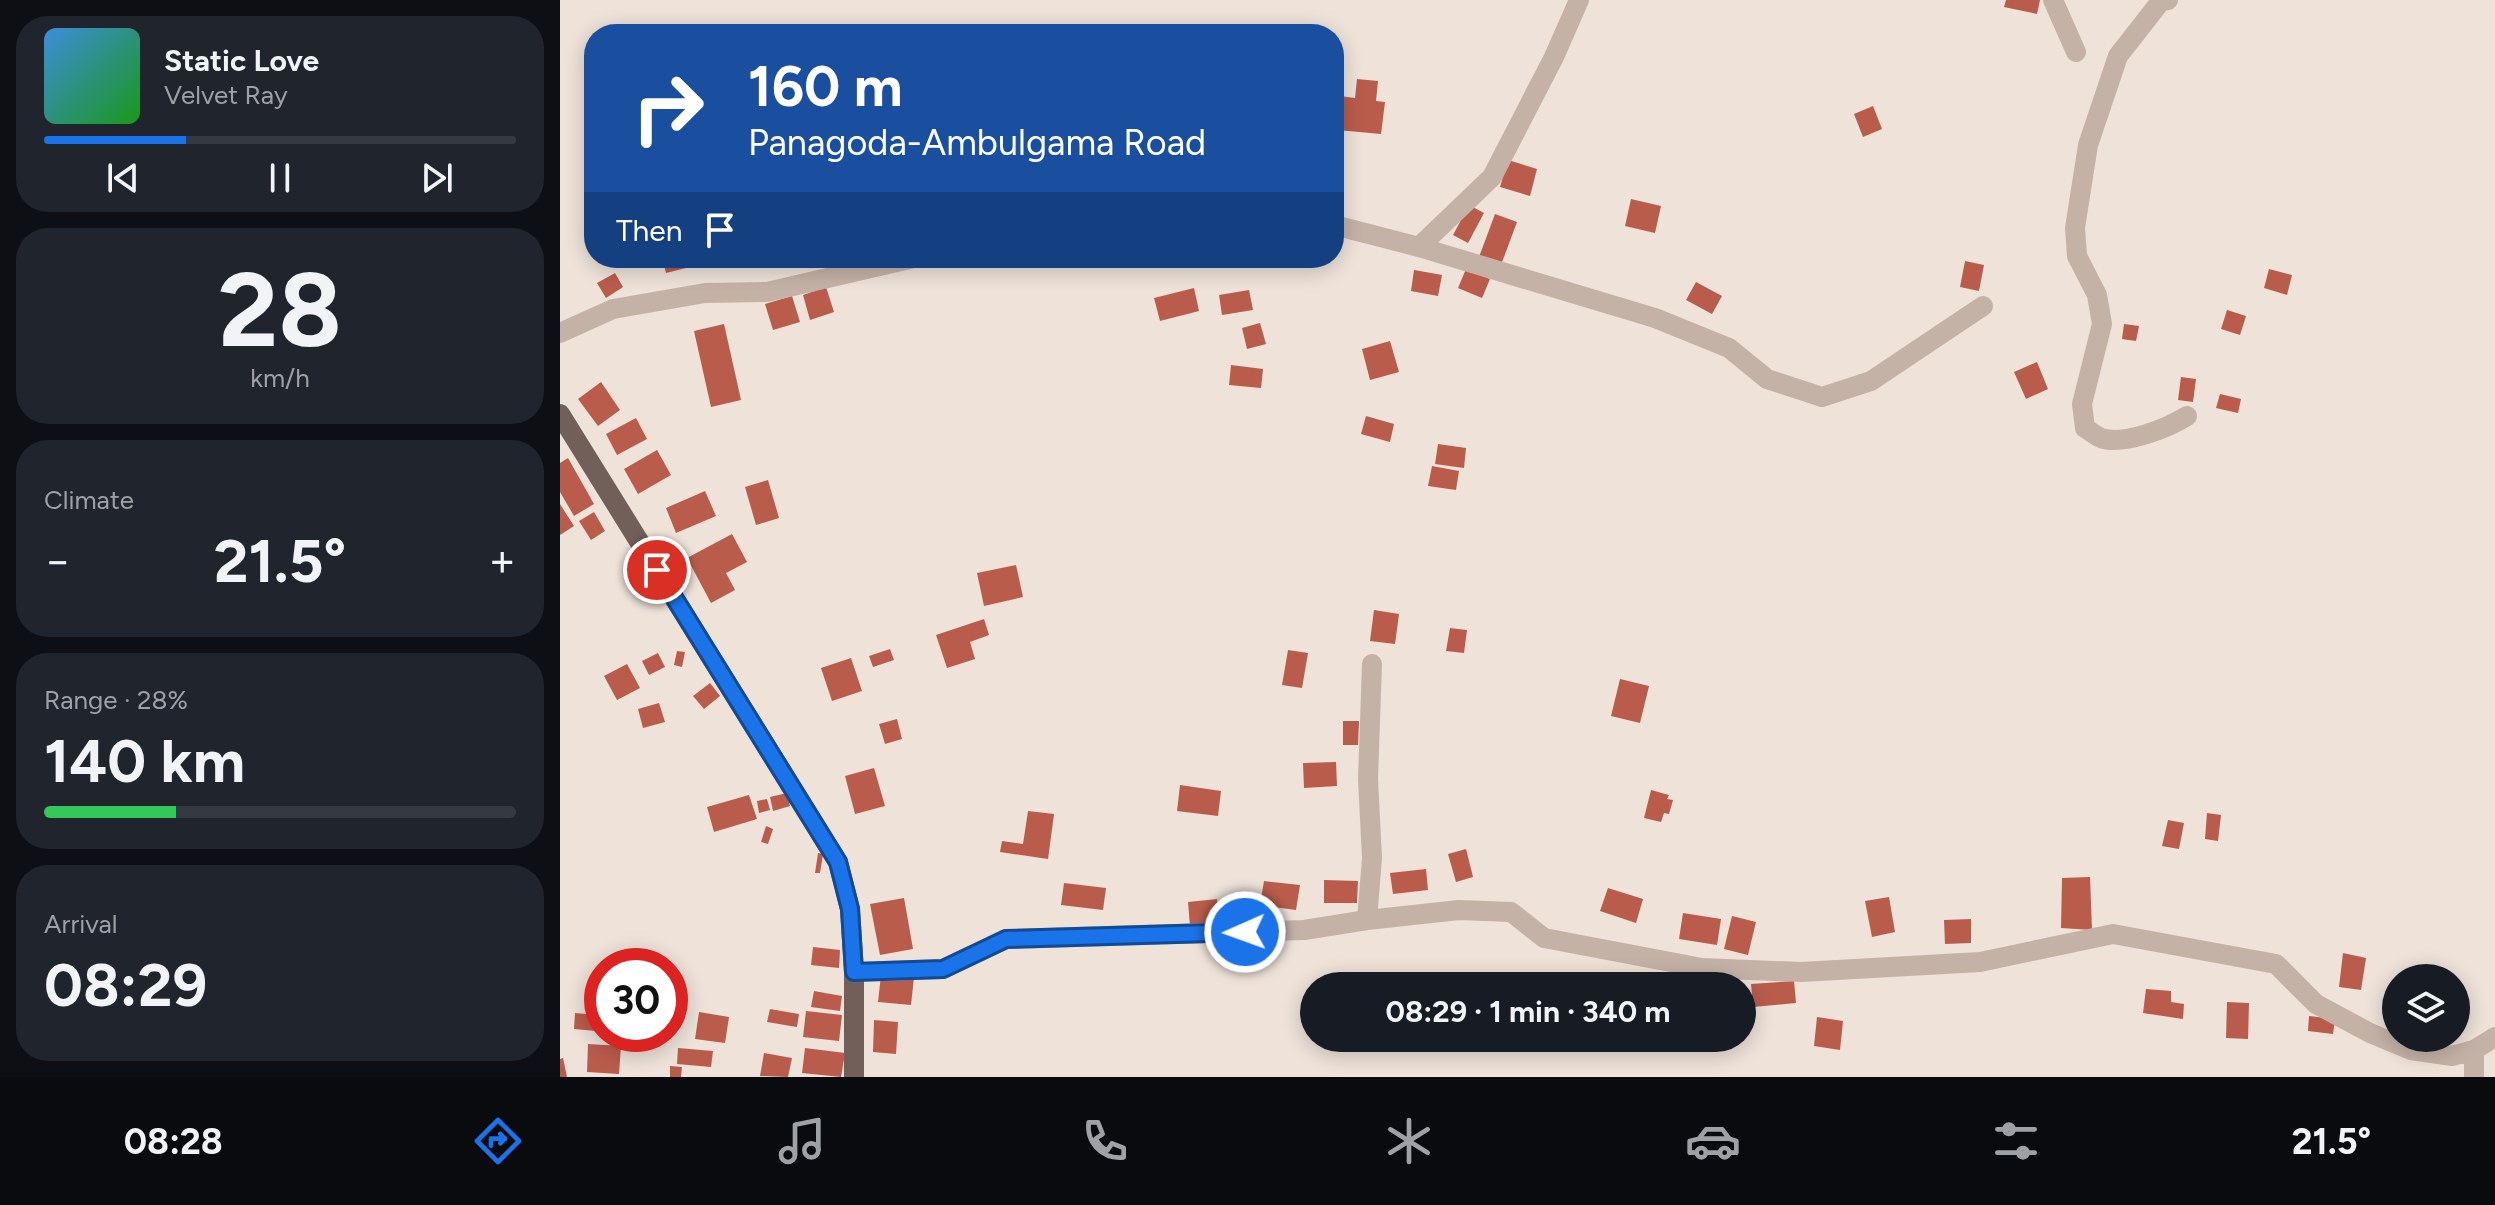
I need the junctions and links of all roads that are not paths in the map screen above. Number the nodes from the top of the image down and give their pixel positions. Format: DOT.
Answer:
graph roads {
  1 [pos="1579,0"];
  2 [pos="2053,0"];
  3 [pos="2168,0"];
  4 [pos="2076,52"];
  5 [pos="1344,228"];
  6 [pos="1419,247"];
  7 [pos="871,268"];
  8 [pos="1983,306"];
  9 [pos="560,333"];
  10 [pos="560,414"];
  11 [pos="2187,416"];
  12 [pos="567,442"];
  13 [pos="1372,664"];
  14 [pos="1367,920"];
  15 [pos="854,972"];
  16 [pos="2495,1037"];
  17 [pos="2474,1050"];
  18 [pos="854,1077"];
  19 [pos="2474,1077"];
  1 -- 6 [label="street"];
  2 -- 4 [label="street"];
  3 -- 11 [label="street"];
  5 -- 6 [label="street"];
  6 -- 8 [label="street"];
  7 -- 9 [label="street"];
  10 -- 12 [label="main road"];
  12 -- 15 [label="main road"];
  13 -- 14 [label="street"];
  14 -- 15 [label="street"];
  14 -- 17 [label="street"];
  15 -- 18 [label="main road"];
  16 -- 17 [label="street"];
  17 -- 19 [label="street"];
}
